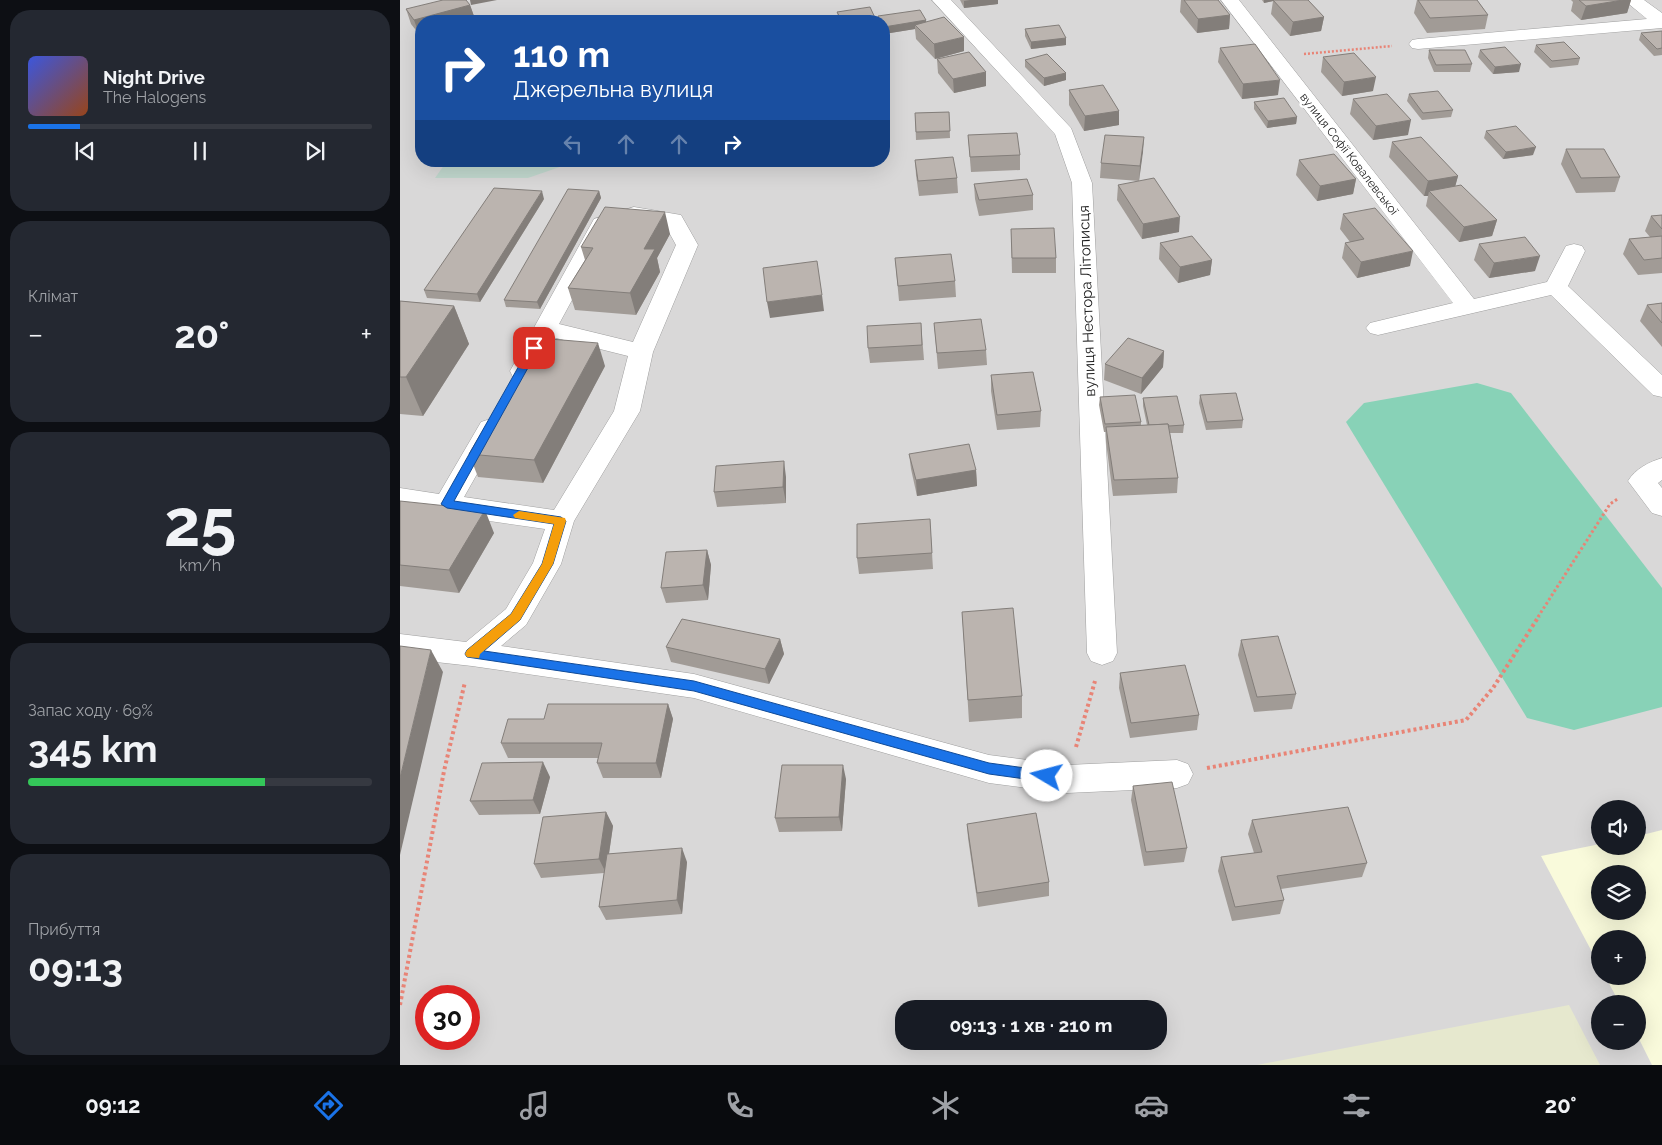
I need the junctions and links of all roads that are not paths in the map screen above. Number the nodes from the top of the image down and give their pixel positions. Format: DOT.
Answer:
graph roads {
  1 [pos="941,0"];
  2 [pos="1230,0"];
  3 [pos="1632,0"];
  4 [pos="1662,22"];
  5 [pos="1418,44"];
  6 [pos="1574,251"];
  7 [pos="1556,287"];
  8 [pos="1468,307"];
  9 [pos="546,328"];
  10 [pos="1378,328"];
  11 [pos="641,352"];
  12 [pos="1662,389"];
  13 [pos="1652,474"];
  14 [pos="400,498"];
  15 [pos="447,504"];
  16 [pos="1662,506"];
  17 [pos="561,521"];
  18 [pos="400,646"];
  19 [pos="472,654"];
  20 [pos="1102,654"];
  21 [pos="1177,774"];
  1 -- 20 [label="street, вулиця Нестора Літописця"];
  2 -- 8 [label="street, вулиця Софії Ковалевської"];
  3 -- 4 [label="street"];
  4 -- 5 [label="street"];
  6 -- 7 [label="street"];
  7 -- 8 [label="street"];
  7 -- 12 [label="street"];
  8 -- 10 [label="street"];
  9 -- 11 [label="street"];
  9 -- 11 [label="street"];
  9 -- 15 [label="street"];
  11 -- 17 [label="street"];
  13 -- 16 [label="street"];
  14 -- 15 [label="street"];
  15 -- 17 [label="street"];
  17 -- 19 [label="street"];
  18 -- 19 [label="street"];
  19 -- 21 [label="street"];
}
